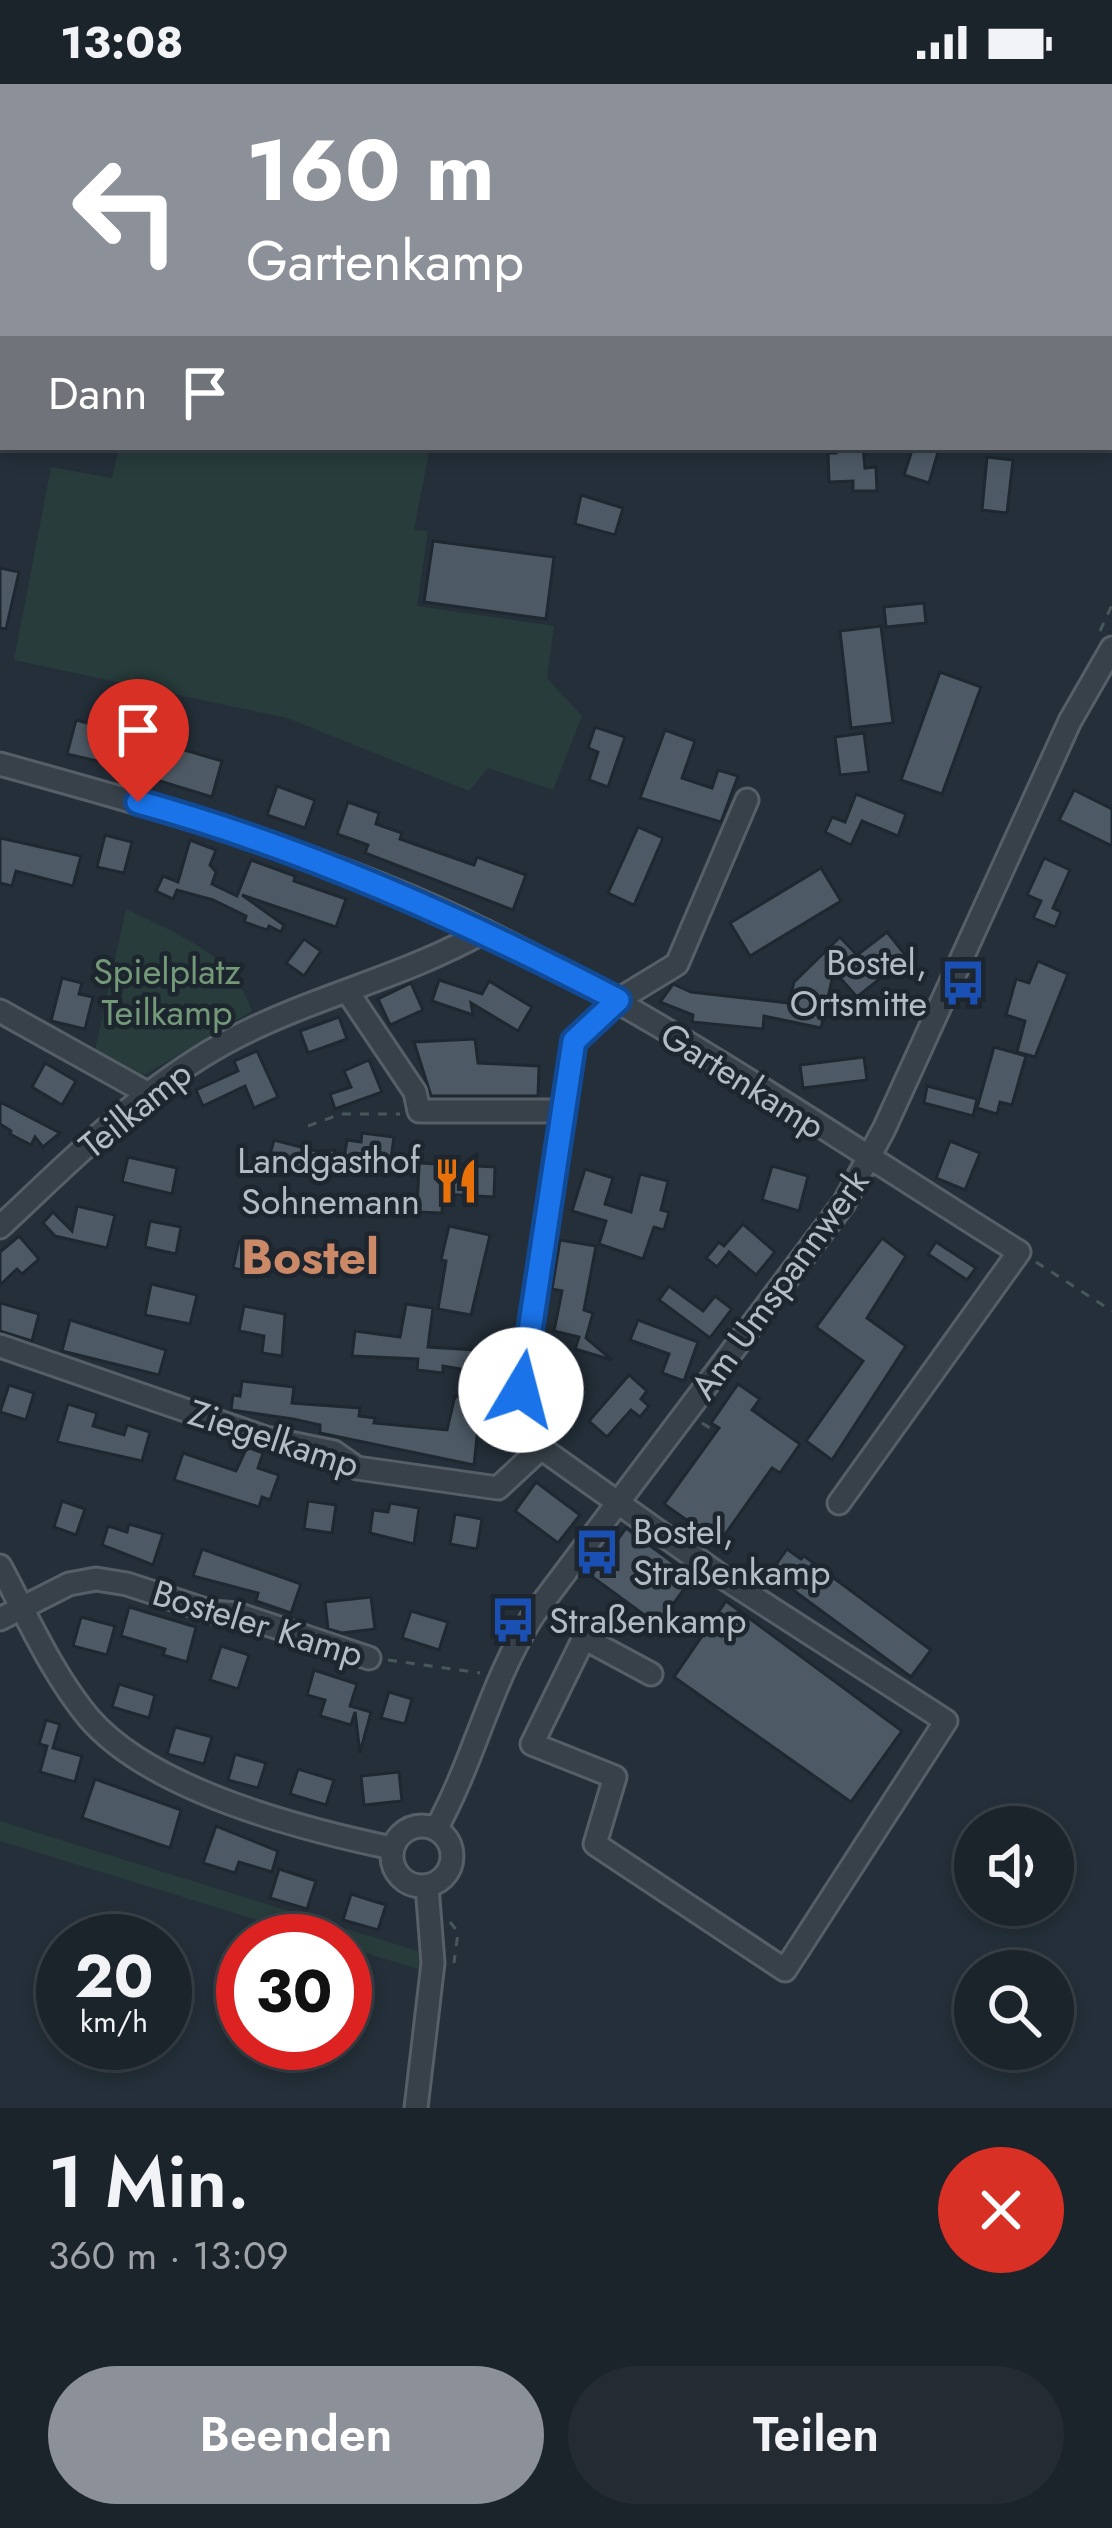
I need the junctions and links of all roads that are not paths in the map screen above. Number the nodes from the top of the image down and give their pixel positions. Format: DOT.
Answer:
graph roads {
  1 [pos="1112,648"];
  2 [pos="0,764"];
  3 [pos="747,800"];
  4 [pos="484,931"];
  5 [pos="347,991"];
  6 [pos="618,1000"];
  7 [pos="0,1011"];
  8 [pos="146,1093"];
  9 [pos="560,1111"];
  10 [pos="869,1158"];
  11 [pos="0,1227"];
  12 [pos="0,1346"];
  13 [pos="541,1448"];
  14 [pos="839,1503"];
  15 [pos="618,1504"];
  16 [pos="0,1566"];
  17 [pos="22,1608"];
  18 [pos="0,1619"];
  19 [pos="369,1658"];
  20 [pos="651,1675"];
  21 [pos="436,1829"];
  22 [pos="392,1848"];
  23 [pos="427,1886"];
  24 [pos="416,2108"];
  1 -- 10 [label="street, Am Umspannwerk"];
  2 -- 4 [label="street, Gartenkamp"];
  3 -- 6 [label="street, Gartenkamp"];
  4 -- 5 [label="street, Teilkamp"];
  4 -- 6 [label="street, Gartenkamp"];
  5 -- 8 [label="street, Teilkamp"];
  5 -- 9 [label="street"];
  6 -- 9 [label="street"];
  6 -- 10 [label="street, Gartenkamp"];
  7 -- 8 [label="street"];
  8 -- 11 [label="street, Teilkamp"];
  9 -- 13 [label="street"];
  10 -- 14 [label="street, Gartenkamp"];
  10 -- 15 [label="street, Am Umspannwerk"];
  12 -- 13 [label="street, Ziegelkamp"];
  13 -- 15 [label="street"];
  15 -- 20 [label="street"];
  15 -- 21 [label="street, Am Umspannwerk"];
  16 -- 17 [label="street"];
  17 -- 18 [label="street, Bosteler Kamp"];
  17 -- 19 [label="street, Bosteler Kamp"];
  17 -- 22 [label="street"];
  21 -- 22 [label="street"];
  21 -- 23 [label="street"];
  22 -- 23 [label="street"];
  23 -- 24 [label="street"];
}
